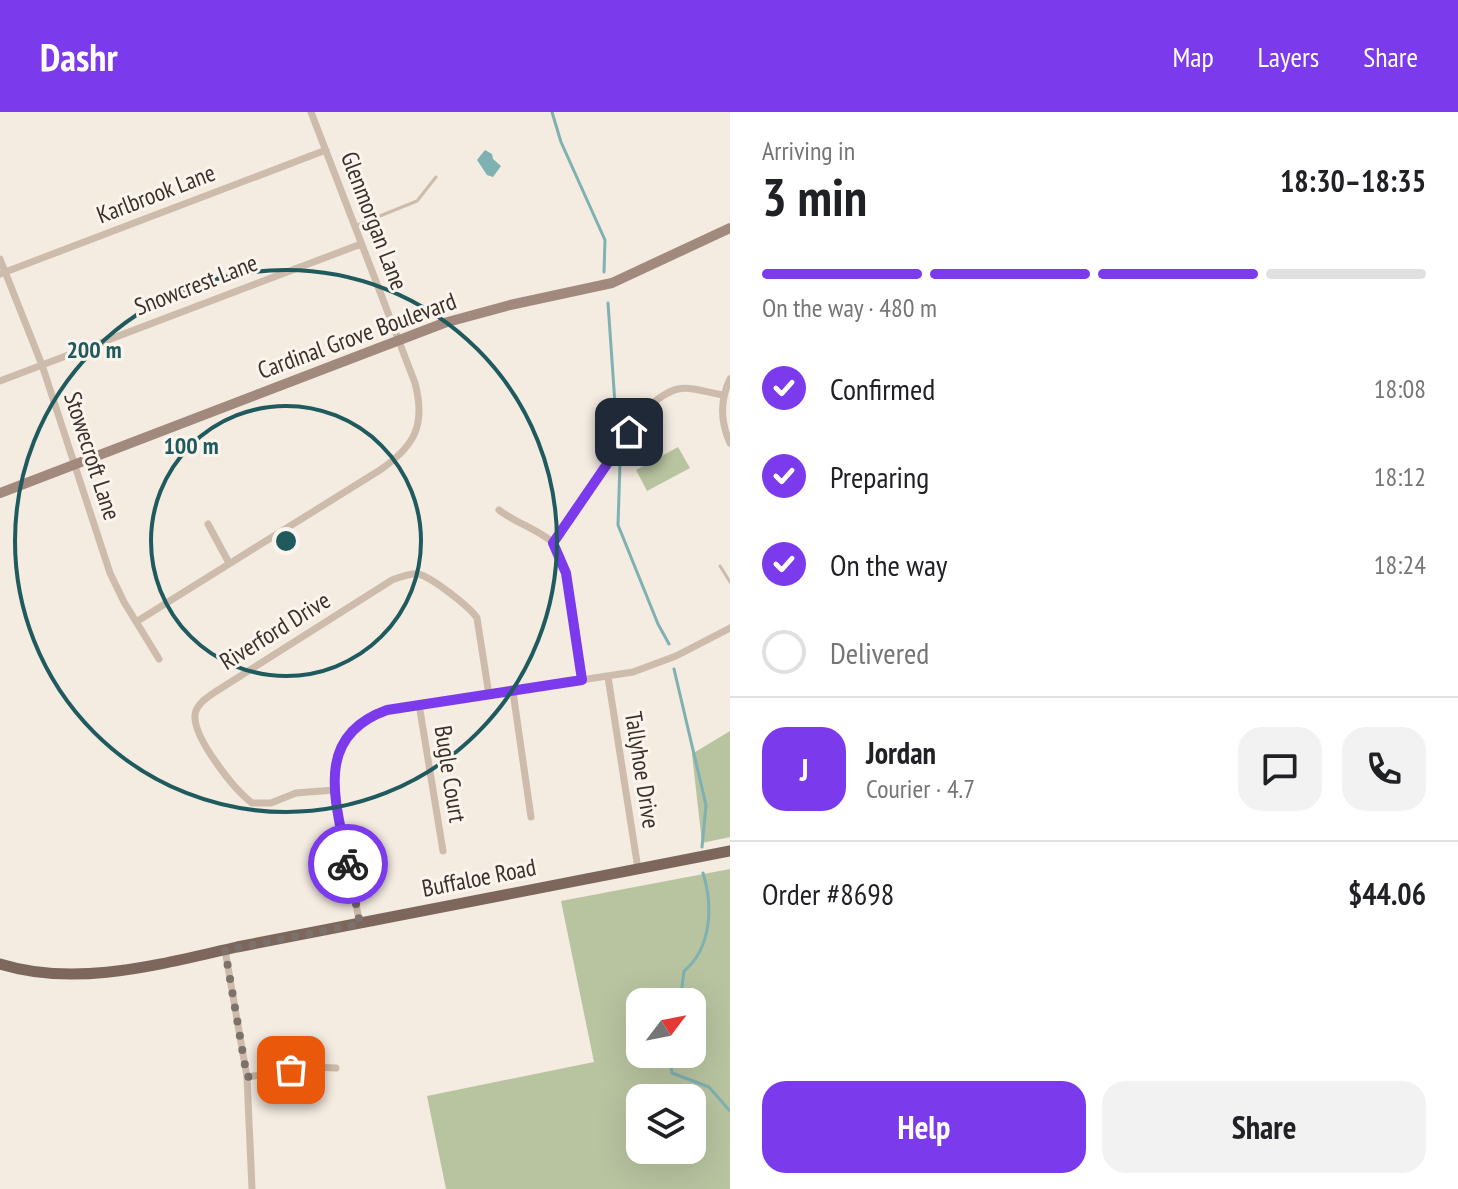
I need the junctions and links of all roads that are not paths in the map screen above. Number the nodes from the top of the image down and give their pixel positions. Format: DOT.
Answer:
graph roads {
  1 [pos="311,112"];
  2 [pos="326,150"];
  3 [pos="436,177"];
  4 [pos="355,226"];
  5 [pos="730,228"];
  6 [pos="361,244"];
  7 [pos="0,259"];
  8 [pos="3,273"];
  9 [pos="398,341"];
  10 [pos="42,365"];
  11 [pos="730,379"];
  12 [pos="0,381"];
  13 [pos="722,395"];
  14 [pos="730,443"];
  15 [pos="74,466"];
  16 [pos="0,493"];
  17 [pos="499,510"];
  18 [pos="208,524"];
  19 [pos="553,543"];
  20 [pos="229,563"];
  21 [pos="720,566"];
  22 [pos="730,582"];
  23 [pos="136,622"];
  24 [pos="730,628"];
  25 [pos="159,659"];
  26 [pos="608,677"];
  27 [pos="582,680"];
  28 [pos="513,692"];
  29 [pos="489,695"];
  30 [pos="419,704"];
  31 [pos="334,790"];
  32 [pos="531,817"];
  33 [pos="443,851"];
  34 [pos="730,851"];
  35 [pos="638,869"];
  36 [pos="360,924"];
  37 [pos="225,950"];
  38 [pos="0,964"];
  39 [pos="336,1068"];
  40 [pos="247,1077"];
  41 [pos="252,1189"];
  1 -- 2 [label="street, Glenmorgan Lane"];
  2 -- 4 [label="street, Glenmorgan Lane"];
  2 -- 8 [label="street, Karlbrook Lane"];
  3 -- 4 [label="lane"];
  4 -- 6 [label="street, Glenmorgan Lane"];
  5 -- 9 [label="street, Cardinal Grove Boulevard"];
  6 -- 9 [label="street, Glenmorgan Lane"];
  6 -- 10 [label="street, Snowcrest Lane"];
  7 -- 8 [label="street, Stowecroft Lane"];
  8 -- 10 [label="street, Stowecroft Lane"];
  9 -- 15 [label="street, Cardinal Grove Boulevard"];
  9 -- 20 [label="street, Glenmorgan Lane"];
  10 -- 12 [label="street, Snowcrest Lane"];
  10 -- 15 [label="street, Stowecroft Lane"];
  11 -- 13 [label="street"];
  13 -- 14 [label="street"];
  13 -- 19 [label="street"];
  15 -- 16 [label="street, Cardinal Grove Boulevard"];
  15 -- 23 [label="street, Stowecroft Lane"];
  17 -- 19 [label="street"];
  18 -- 20 [label="street"];
  19 -- 27 [label="street"];
  20 -- 23 [label="street, Glenmorgan Lane"];
  21 -- 22 [label="lane"];
  23 -- 25 [label="street, Stowecroft Lane"];
  24 -- 26 [label="street"];
  26 -- 27 [label="street"];
  26 -- 35 [label="street, Tallyhoe Drive"];
  27 -- 28 [label="street"];
  28 -- 29 [label="street"];
  28 -- 32 [label="street"];
  29 -- 30 [label="street"];
  29 -- 31 [label="street, Riverford Drive"];
  30 -- 31 [label="street"];
  30 -- 33 [label="street, Bugle Court"];
  31 -- 36 [label="street"];
  34 -- 35 [label="main road, Buffaloe Road"];
  35 -- 36 [label="main road, Buffaloe Road"];
  36 -- 37 [label="main road, Buffaloe Road"];
  37 -- 38 [label="main road, Buffaloe Road"];
  37 -- 40 [label="street"];
  39 -- 40 [label="street"];
  40 -- 41 [label="street"];
}
